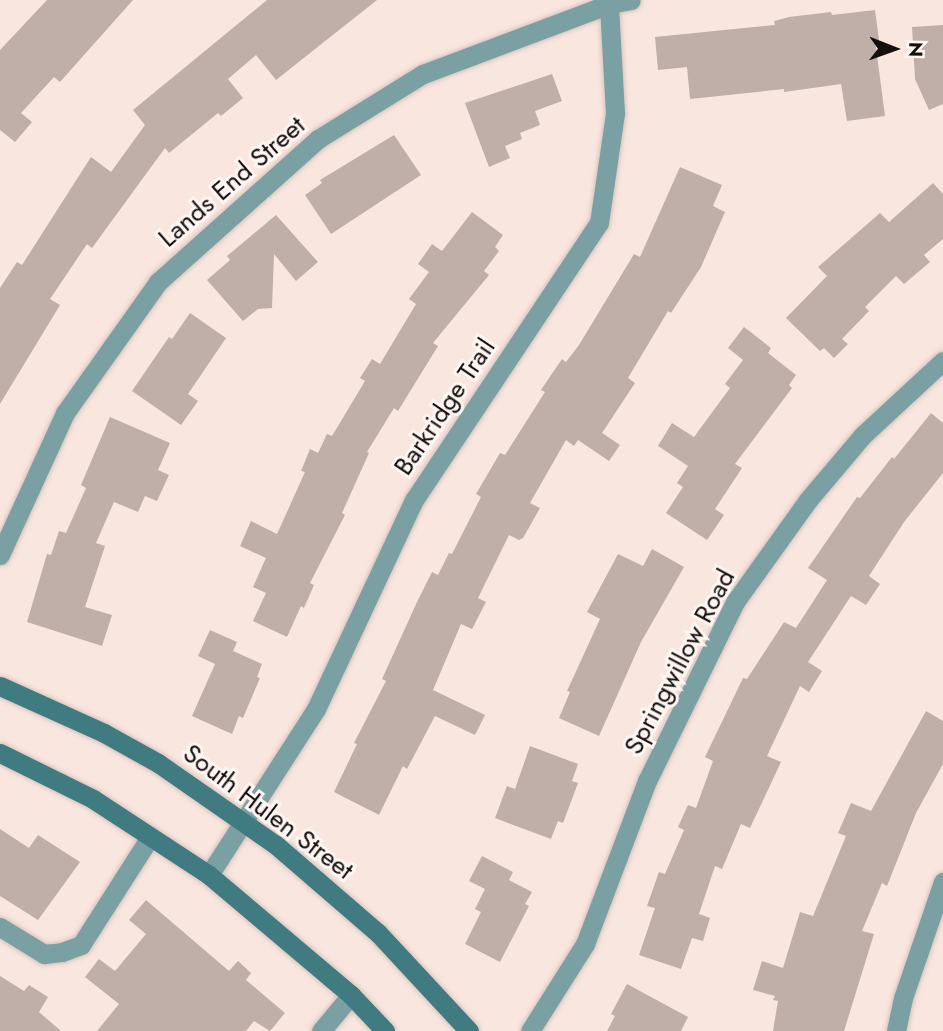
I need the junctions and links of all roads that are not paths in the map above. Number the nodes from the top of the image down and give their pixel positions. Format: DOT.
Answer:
graph roads {
  1 [pos="631,0"];
  2 [pos="609,4"];
  3 [pos="943,360"];
  4 [pos="0,555"];
  5 [pos="0,686"];
  6 [pos="0,753"];
  7 [pos="244,822"];
  8 [pos="150,837"];
  9 [pos="209,875"];
  10 [pos="943,882"];
  11 [pos="0,927"];
  12 [pos="351,995"];
  13 [pos="321,1031"];
  14 [pos="385,1031"];
  15 [pos="469,1031"];
  16 [pos="530,1031"];
  17 [pos="896,1031"];
  1 -- 2 [label="street, Lands End Street"];
  2 -- 4 [label="street, Lands End Street"];
  2 -- 7 [label="street, Barkridge Trail"];
  3 -- 16 [label="street, Springwillow Road"];
  5 -- 7 [label="main road, South Hulen Street"];
  6 -- 8 [label="main road"];
  7 -- 9 [label="street, Barkridge Trail"];
  7 -- 15 [label="main road, South Hulen Street"];
  8 -- 9 [label="main road"];
  8 -- 11 [label="street"];
  9 -- 12 [label="main road"];
  10 -- 17 [label="street"];
  12 -- 13 [label="street"];
  12 -- 14 [label="main road"];
}
